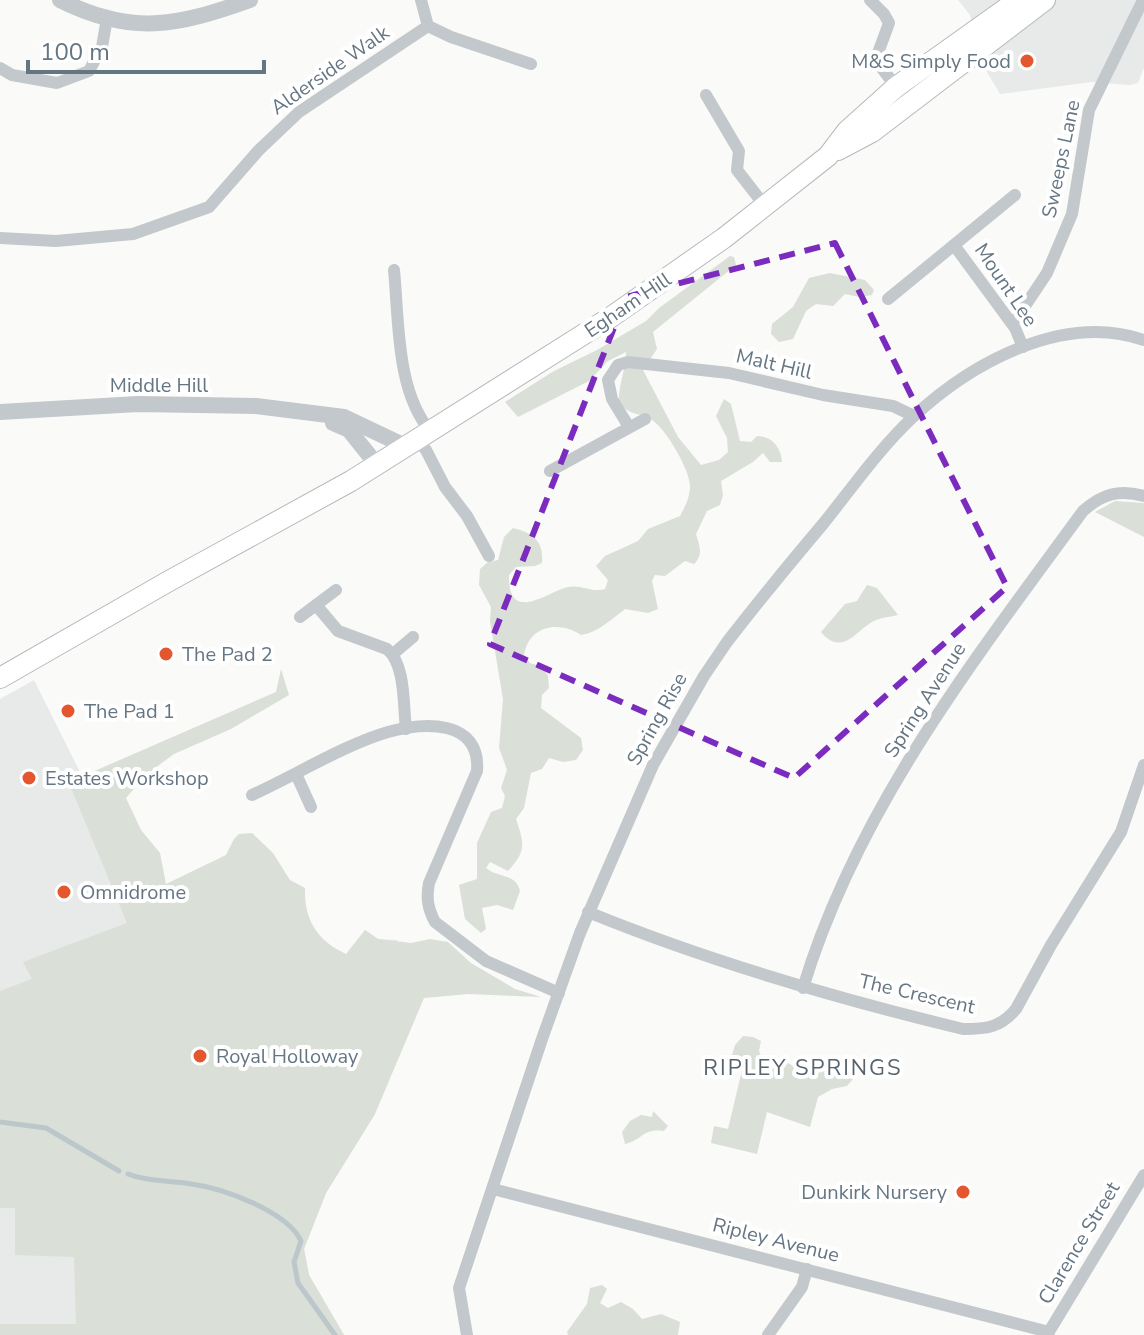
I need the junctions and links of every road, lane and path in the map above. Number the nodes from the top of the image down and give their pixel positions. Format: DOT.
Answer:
graph roads {
  1 [pos="60,0"];
  2 [pos="250,0"];
  3 [pos="421,0"];
  4 [pos="870,0"];
  5 [pos="1018,0"];
  6 [pos="1045,0"];
  7 [pos="1143,0"];
  8 [pos="107,18"];
  9 [pos="428,26"];
  10 [pos="531,64"];
  11 [pos="0,68"];
  12 [pos="706,95"];
  13 [pos="902,95"];
  14 [pos="1015,195"];
  15 [pos="765,206"];
  16 [pos="0,238"];
  17 [pos="954,245"];
  18 [pos="394,270"];
  19 [pos="888,299"];
  20 [pos="1011,322"];
  21 [pos="1144,340"];
  22 [pos="1023,347"];
  23 [pos="0,412"];
  24 [pos="317,415"];
  25 [pos="914,416"];
  26 [pos="645,419"];
  27 [pos="629,427"];
  28 [pos="418,440"];
  29 [pos="377,465"];
  30 [pos="550,471"];
  31 [pos="1144,496"];
  32 [pos="489,556"];
  33 [pos="336,590"];
  34 [pos="316,605"];
  35 [pos="300,617"];
  36 [pos="413,637"];
  37 [pos="393,654"];
  38 [pos="0,678"];
  39 [pos="406,729"];
  40 [pos="1144,765"];
  41 [pos="296,774"];
  42 [pos="252,795"];
  43 [pos="311,807"];
  44 [pos="588,912"];
  45 [pos="803,988"];
  46 [pos="559,993"];
  47 [pos="1144,1175"];
  48 [pos="493,1189"];
  49 [pos="807,1269"];
  50 [pos="1048,1334"];
  51 [pos="467,1335"];
  52 [pos="768,1335"];
  1 -- 8 [label="street"];
  2 -- 8 [label="street"];
  3 -- 9 [label="street"];
  4 -- 13 [label="street"];
  5 -- 13 [label="main road, Egham Hill"];
  6 -- 13 [label="main road, Egham Hill"];
  7 -- 20 [label="street, Sweeps Lane"];
  8 -- 11 [label="street"];
  9 -- 10 [label="street"];
  9 -- 16 [label="street, Alderside Walk"];
  12 -- 15 [label="street"];
  13 -- 15 [label="main road, Egham Hill"];
  14 -- 17 [label="street, Mount Lee"];
  15 -- 28 [label="main road, Egham Hill"];
  17 -- 19 [label="street, Mount Lee"];
  17 -- 20 [label="street, Mount Lee"];
  18 -- 28 [label="street"];
  20 -- 22 [label="street, Mount Lee"];
  21 -- 22 [label="street, Spring Rise"];
  22 -- 25 [label="street, Spring Rise"];
  23 -- 24 [label="street, Middle Hill"];
  24 -- 28 [label="street, Middle Hill"];
  24 -- 29 [label="street, Middle Hill"];
  25 -- 27 [label="street, Malt Hill"];
  25 -- 44 [label="street, Spring Rise"];
  26 -- 27 [label="street"];
  27 -- 30 [label="street"];
  28 -- 29 [label="main road, Egham Hill"];
  28 -- 32 [label="street"];
  29 -- 38 [label="main road, Egham Hill"];
  31 -- 45 [label="street, Spring Avenue"];
  33 -- 34 [label="street"];
  34 -- 35 [label="street"];
  34 -- 37 [label="street"];
  36 -- 37 [label="street"];
  37 -- 39 [label="street"];
  39 -- 41 [label="street"];
  39 -- 46 [label="street"];
  40 -- 45 [label="street, The Crescent"];
  41 -- 42 [label="street"];
  41 -- 43 [label="street"];
  44 -- 45 [label="street, The Crescent"];
  44 -- 46 [label="street, Spring Rise"];
  46 -- 48 [label="street, Spring Rise"];
  47 -- 50 [label="street, Clarence Street"];
  48 -- 49 [label="street, Ripley Avenue"];
  48 -- 51 [label="street, Spring Rise"];
  49 -- 50 [label="street, Ripley Avenue"];
  49 -- 52 [label="street"];
}
